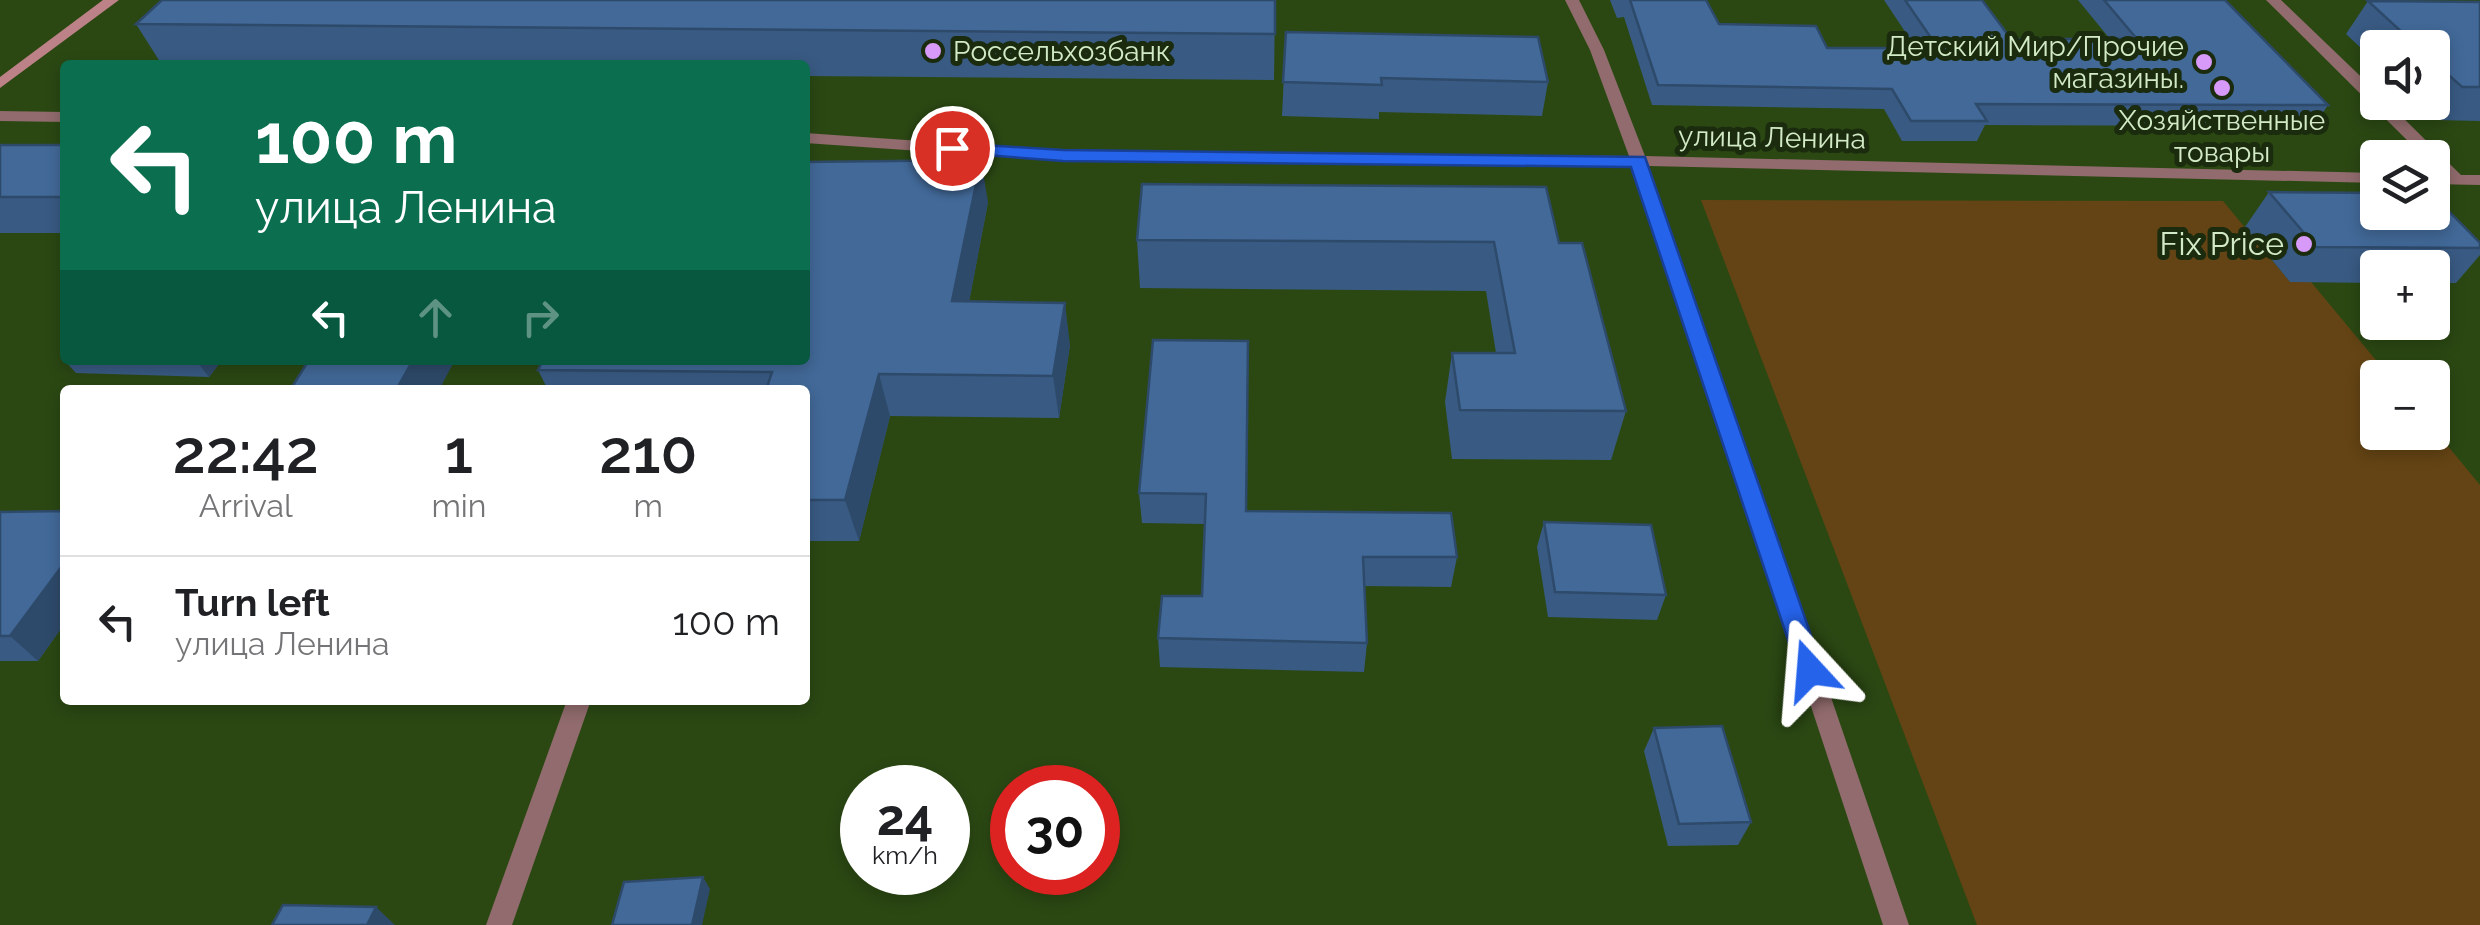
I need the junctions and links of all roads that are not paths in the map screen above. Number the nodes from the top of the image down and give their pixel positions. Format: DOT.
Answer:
graph roads {
  1 [pos="112,0"];
  2 [pos="1572,0"];
  3 [pos="2274,0"];
  4 [pos="0,84"];
  5 [pos="2360,84"];
  6 [pos="0,116"];
  7 [pos="60,117"];
  8 [pos="2396,120"];
  9 [pos="810,138"];
  10 [pos="1639,161"];
  11 [pos="2360,178"];
  12 [pos="2450,180"];
  13 [pos="2457,180"];
  14 [pos="2480,180"];
  15 [pos="577,705"];
  16 [pos="500,925"];
  17 [pos="1896,925"];
  1 -- 4 [label="street"];
  2 -- 10 [label="street"];
  3 -- 5 [label="street"];
  6 -- 7 [label="street"];
  8 -- 13 [label="street"];
  9 -- 10 [label="street, улица Ленина"];
  10 -- 11 [label="street, улица Ленина"];
  10 -- 17 [label="street"];
  12 -- 13 [label="street"];
  13 -- 14 [label="street"];
  15 -- 16 [label="street"];
}
